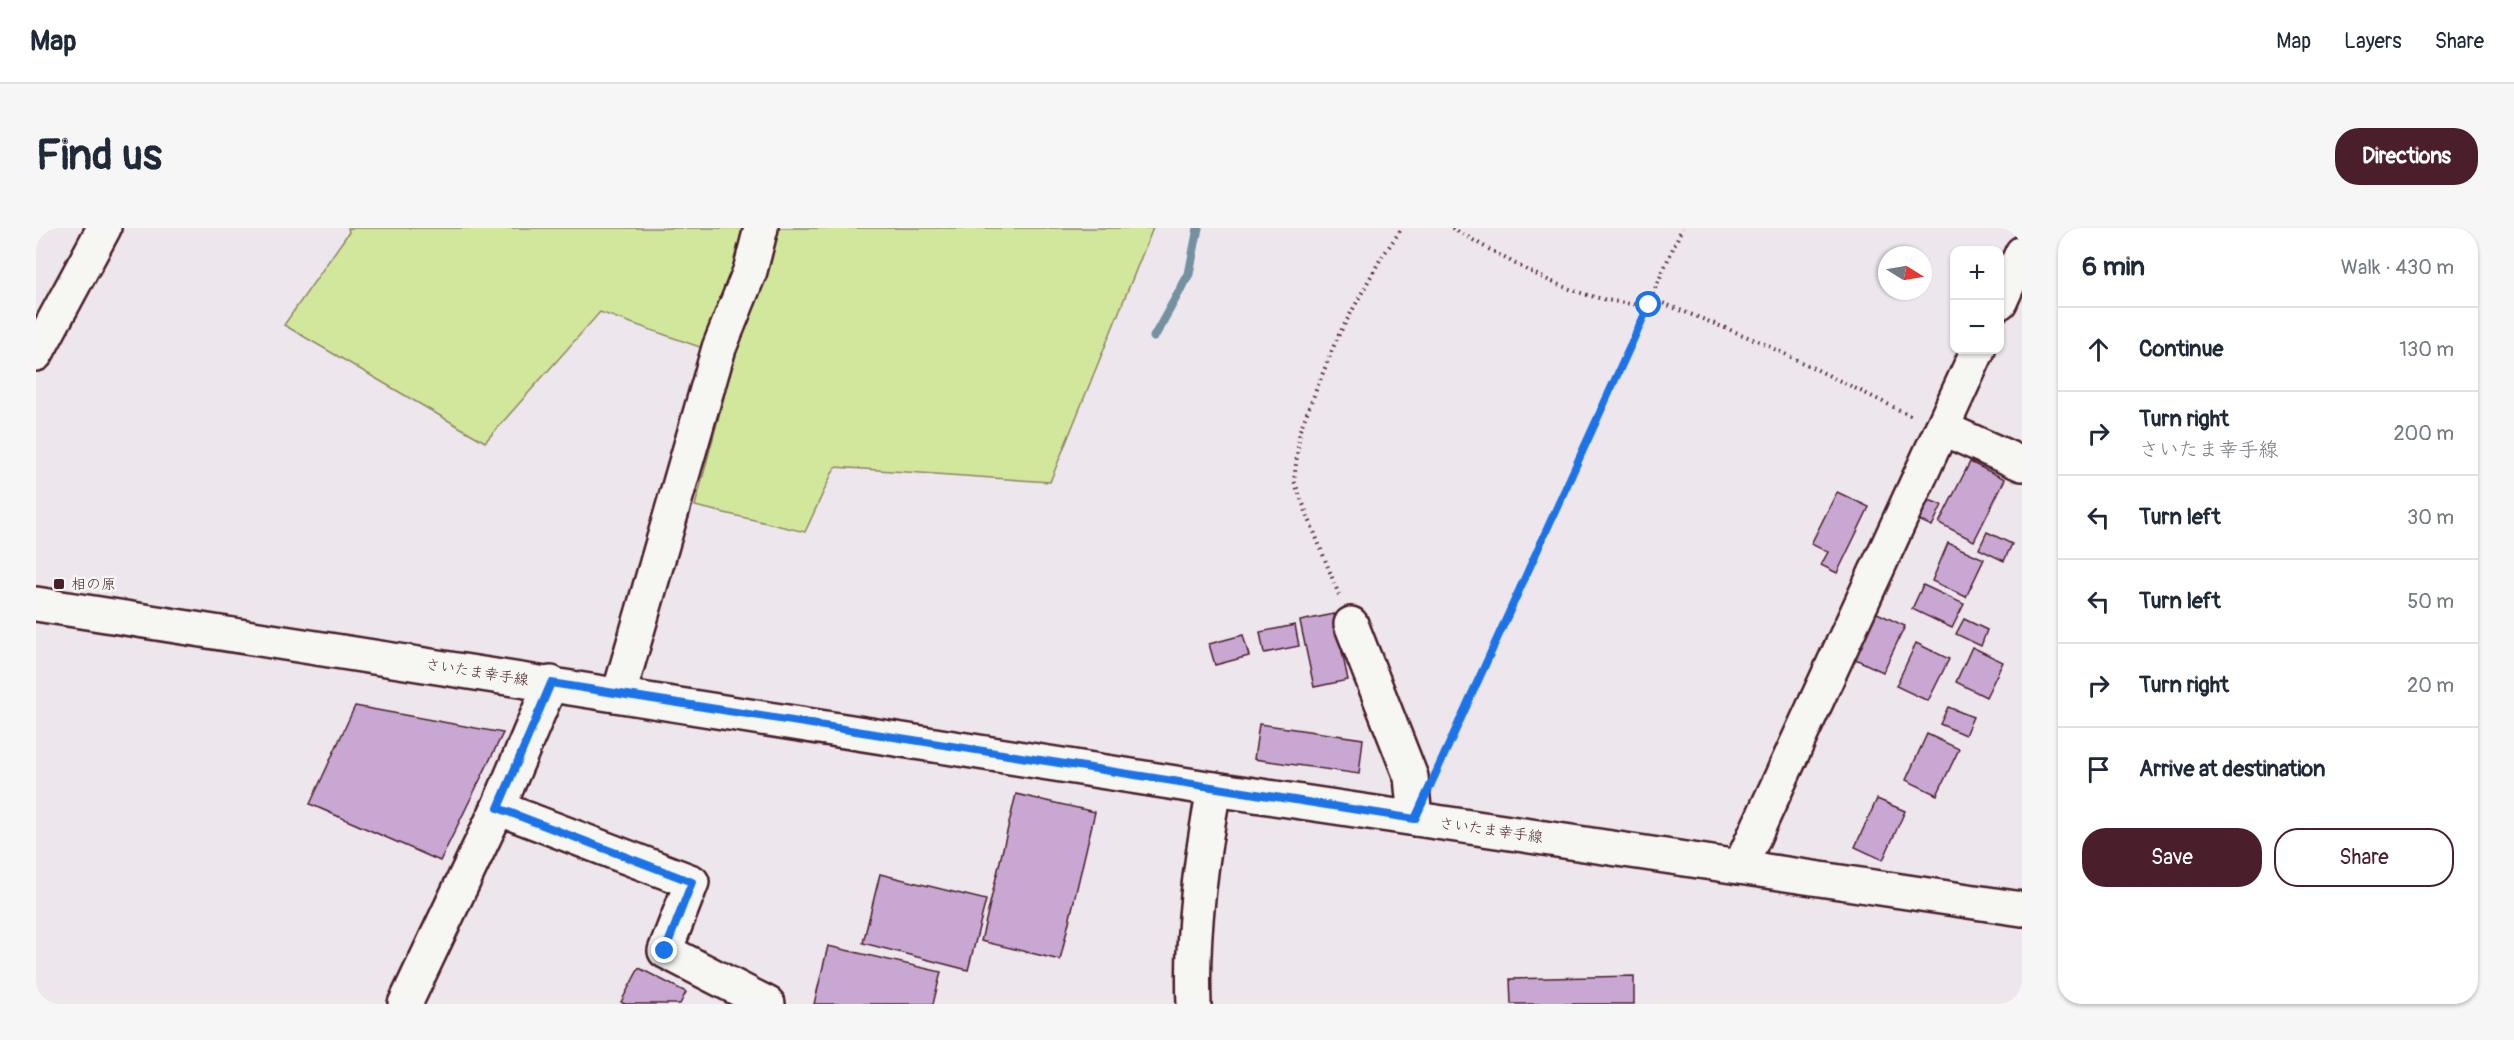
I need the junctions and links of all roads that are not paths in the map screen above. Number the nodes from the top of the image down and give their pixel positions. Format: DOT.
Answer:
graph roads {
  1 [pos="104,228"];
  2 [pos="761,228"];
  3 [pos="2022,253"];
  4 [pos="2001,300"];
  5 [pos="36,354"];
  6 [pos="1976,354"];
  7 [pos="1941,429"];
  8 [pos="2022,464"];
  9 [pos="36,604"];
  10 [pos="1351,624"];
  11 [pos="551,683"];
  12 [pos="619,694"];
  13 [pos="1215,789"];
  14 [pos="498,808"];
  15 [pos="1415,819"];
  16 [pos="1740,867"];
  17 [pos="2022,909"];
  18 [pos="405,1004"];
  19 [pos="768,1004"];
  20 [pos="1194,1004"];
  1 -- 5 [label="street"];
  2 -- 12 [label="street"];
  3 -- 4 [label="street"];
  6 -- 7 [label="street"];
  7 -- 8 [label="street"];
  7 -- 16 [label="street"];
  9 -- 11 [label="street, さいたま幸手線"];
  10 -- 15 [label="street"];
  11 -- 12 [label="street, さいたま幸手線"];
  11 -- 14 [label="street"];
  12 -- 13 [label="street, さいたま幸手線"];
  13 -- 15 [label="street, さいたま幸手線"];
  13 -- 20 [label="street"];
  14 -- 18 [label="street"];
  14 -- 19 [label="street"];
  15 -- 16 [label="street, さいたま幸手線"];
  16 -- 17 [label="street, さいたま幸手線"];
}
